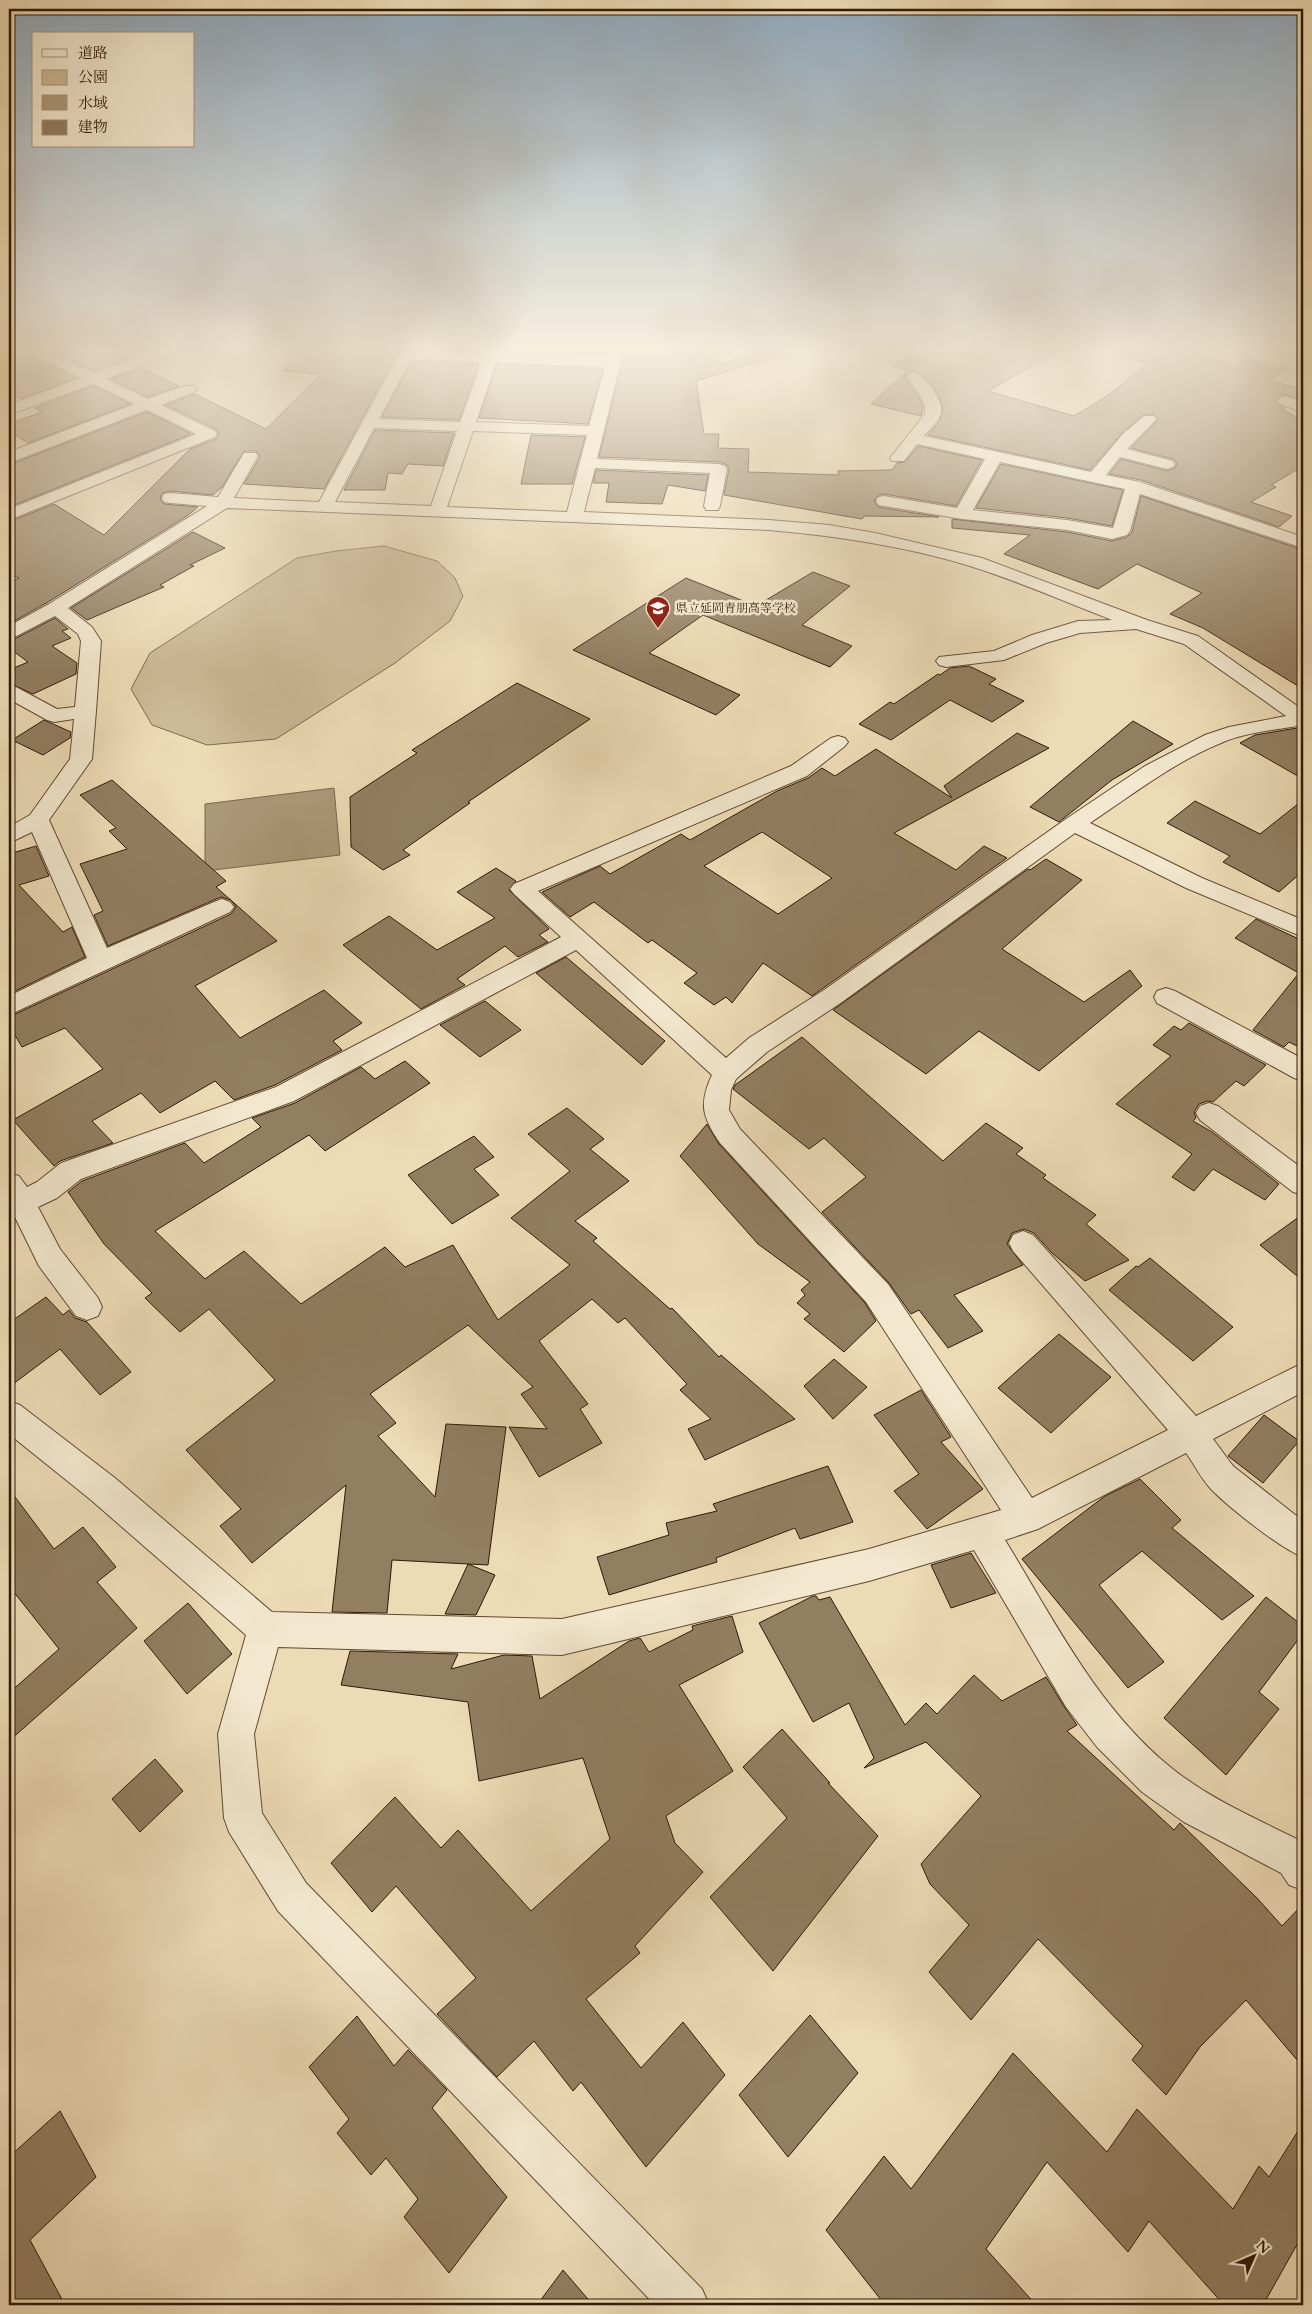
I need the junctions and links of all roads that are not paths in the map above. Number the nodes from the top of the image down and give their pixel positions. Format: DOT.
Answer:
graph roads {
  1 [pos="157,455"];
  2 [pos="352,455"];
  3 [pos="457,455"];
  4 [pos="589,455"];
  5 [pos="901,455"];
  6 [pos="990,455"];
  7 [pos="1115,455"];
  8 [pos="1130,455"];
  9 [pos="250,456"];
  10 [pos="995,456"];
  11 [pos="898,458"];
  12 [pos="587,464"];
  13 [pos="1167,464"];
  14 [pos="1095,477"];
  15 [pos="1134,486"];
  16 [pos="170,498"];
  17 [pos="884,501"];
  18 [pos="224,503"];
  19 [pos="325,506"];
  20 [pos="712,506"];
  21 [pos="437,512"];
  22 [pos="962,514"];
  23 [pos="9,515"];
  24 [pos="574,517"];
  25 [pos="1303,543"];
  26 [pos="56,608"];
  27 [pos="1140,624"];
  28 [pos="13,628"];
  29 [pos="946,661"];
  30 [pos="9,691"];
  31 [pos="86,711"];
  32 [pos="1303,719"];
  33 [pos="838,742"];
  34 [pos="38,820"];
  35 [pos="1074,824"];
  36 [pos="9,836"];
  37 [pos="222,907"];
  38 [pos="1303,929"];
  39 [pos="578,939"];
  40 [pos="101,961"];
  41 [pos="1166,997"];
  42 [pos="9,1006"];
  43 [pos="1303,1071"];
  44 [pos="726,1073"];
  45 [pos="1209,1112"];
  46 [pos="1303,1184"];
  47 [pos="15,1193"];
  48 [pos="1023,1243"];
  49 [pos="86,1307"];
  50 [pos="1303,1376"];
  51 [pos="9,1415"];
  52 [pos="1192,1434"];
  53 [pos="1026,1518"];
  54 [pos="982,1531"];
  55 [pos="1303,1541"];
  56 [pos="265,1629"];
  57 [pos="1303,1871"];
  58 [pos="686,2305"];
  1 -- 23 [label="street"];
  2 -- 19 [label="street"];
  3 -- 21 [label="street"];
  4 -- 12 [label="street"];
  5 -- 11 [label="street"];
  6 -- 10 [label="street"];
  7 -- 14 [label="street"];
  8 -- 13 [label="street"];
  9 -- 18 [label="street"];
  10 -- 14 [label="street"];
  10 -- 22 [label="street"];
  12 -- 20 [label="street"];
  12 -- 24 [label="street"];
  14 -- 15 [label="street"];
  15 -- 22 [label="street"];
  15 -- 25 [label="street"];
  16 -- 18 [label="street"];
  17 -- 22 [label="street"];
  18 -- 19 [label="street"];
  18 -- 26 [label="street"];
  19 -- 21 [label="street"];
  21 -- 24 [label="street"];
  24 -- 27 [label="street"];
  26 -- 28 [label="street"];
  26 -- 31 [label="street"];
  27 -- 29 [label="street"];
  27 -- 32 [label="street"];
  30 -- 31 [label="street"];
  31 -- 34 [label="street"];
  32 -- 35 [label="street"];
  33 -- 39 [label="street"];
  34 -- 36 [label="street"];
  34 -- 40 [label="street"];
  35 -- 38 [label="street"];
  35 -- 44 [label="street"];
  37 -- 40 [label="street"];
  39 -- 44 [label="street"];
  39 -- 47 [label="street"];
  40 -- 42 [label="street"];
  41 -- 43 [label="street"];
  44 -- 53 [label="street"];
  45 -- 46 [label="street"];
  47 -- 49 [label="street"];
  48 -- 52 [label="street"];
  50 -- 52 [label="street"];
  51 -- 56 [label="street"];
  52 -- 53 [label="street"];
  52 -- 55 [label="street"];
  53 -- 54 [label="street"];
  54 -- 56 [label="street"];
  54 -- 57 [label="street"];
  56 -- 58 [label="street"];
}
